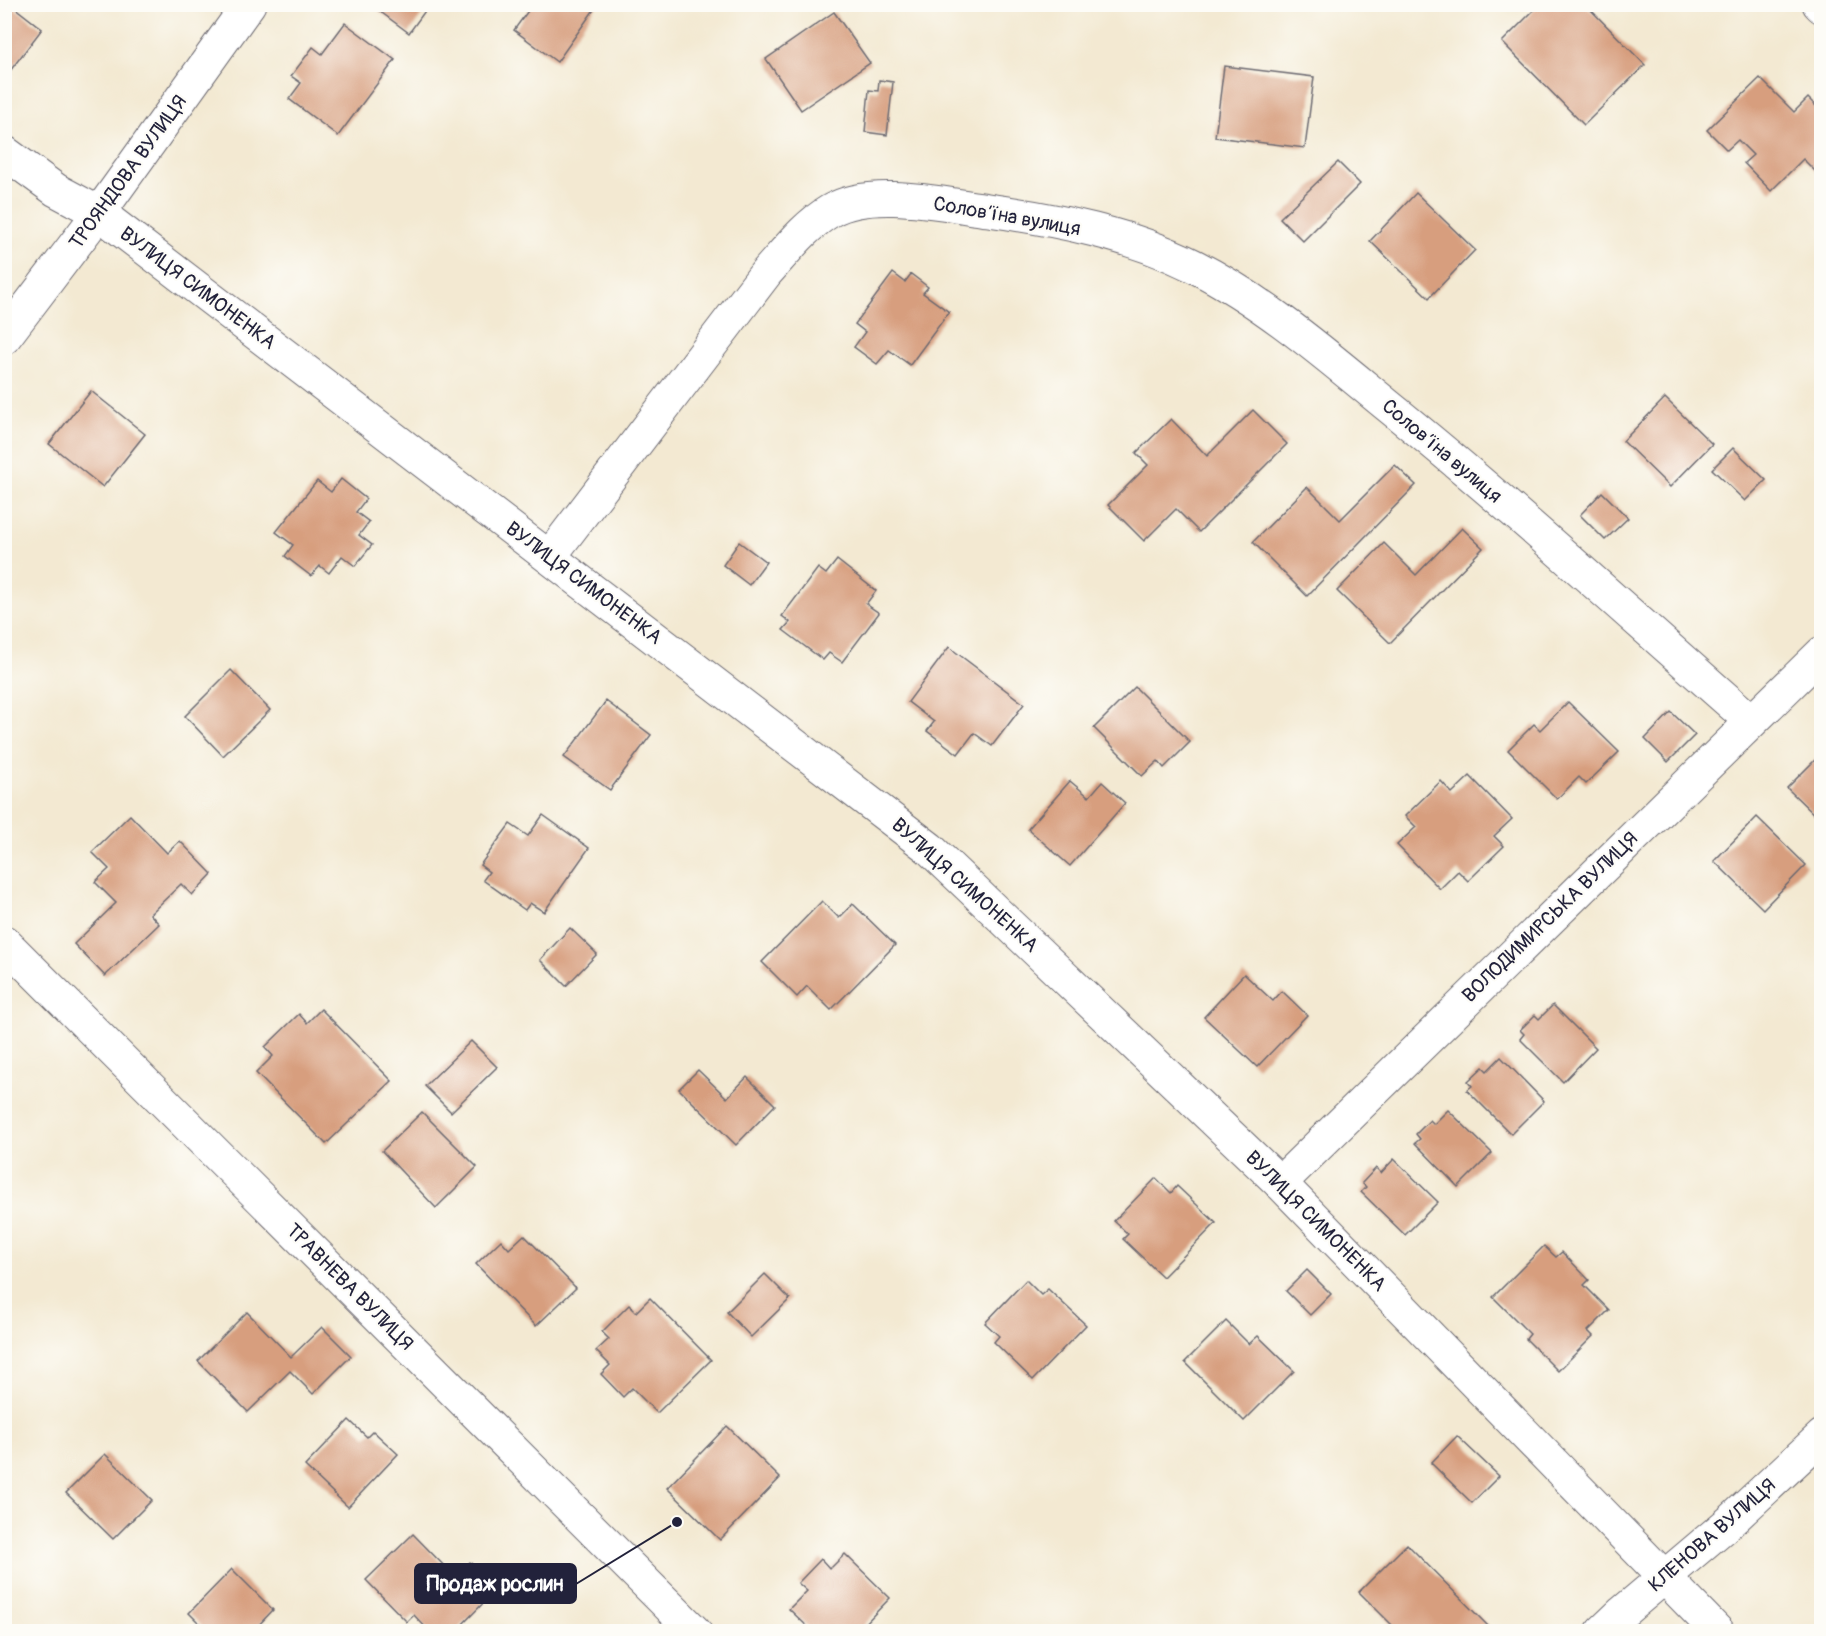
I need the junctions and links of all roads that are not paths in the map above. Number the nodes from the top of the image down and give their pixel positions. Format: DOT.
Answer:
graph roads {
  1 [pos="249,4"];
  2 [pos="4,152"];
  3 [pos="99,213"];
  4 [pos="4,338"];
  5 [pos="550,556"];
  6 [pos="1821,653"];
  7 [pos="1751,721"];
  8 [pos="4,942"];
  9 [pos="1280,1183"];
  10 [pos="1821,1436"];
  11 [pos="1664,1578"];
  12 [pos="695,1632"];
  13 [pos="1602,1632"];
  14 [pos="1718,1632"];
  1 -- 3 [label="street, ТРОЯНДОВА ВУЛИЦЯ"];
  2 -- 3 [label="street, ВУЛИЦЯ СИМОНЕНКА"];
  3 -- 4 [label="street, ТРОЯНДОВА ВУЛИЦЯ"];
  3 -- 5 [label="street, ВУЛИЦЯ СИМОНЕНКА"];
  5 -- 7 [label="street, Соловʼїна вулиця"];
  5 -- 9 [label="street, ВУЛИЦЯ СИМОНЕНКА"];
  6 -- 7 [label="street, ВОЛОДИМИРСЬКА ВУЛИЦЯ"];
  7 -- 9 [label="street, ВОЛОДИМИРСЬКА ВУЛИЦЯ"];
  8 -- 12 [label="street, ТРАВНЕВА ВУЛИЦЯ"];
  9 -- 11 [label="street, ВУЛИЦЯ СИМОНЕНКА"];
  10 -- 11 [label="street, КЛЕНОВА ВУЛИЦЯ"];
  11 -- 13 [label="street, КЛЕНОВА ВУЛИЦЯ"];
  11 -- 14 [label="street, ВУЛИЦЯ СИМОНЕНКА"];
}
